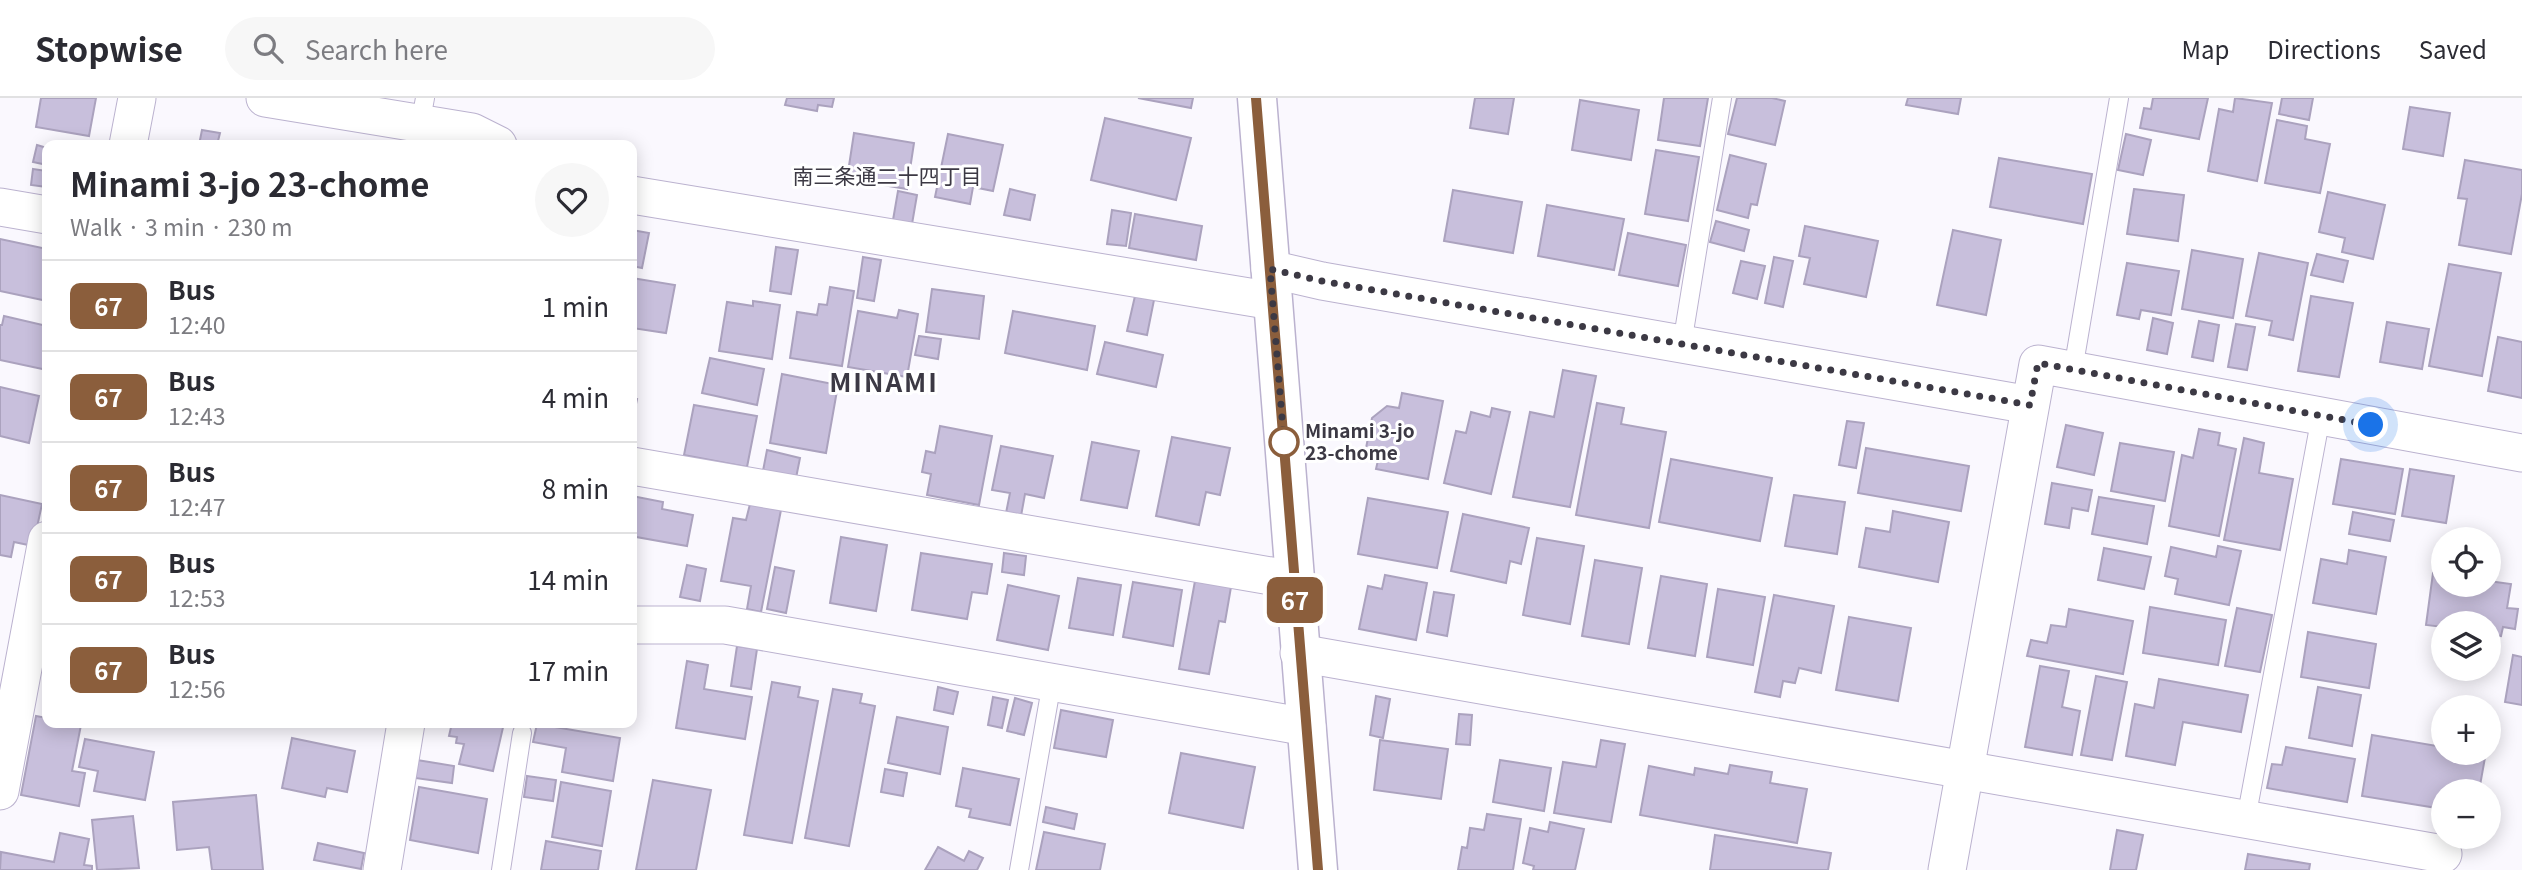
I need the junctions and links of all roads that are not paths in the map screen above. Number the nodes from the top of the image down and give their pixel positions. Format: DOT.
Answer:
graph roads {
  1 [pos="137,98"];
  2 [pos="264,98"];
  3 [pos="1256,98"];
  4 [pos="1722,98"];
  5 [pos="2119,98"];
  6 [pos="423,112"];
  7 [pos="129,140"];
  8 [pos="488,140"];
  9 [pos="637,196"];
  10 [pos="0,207"];
  11 [pos="42,214"];
  12 [pos="1271,285"];
  13 [pos="1682,344"];
  14 [pos="2073,370"];
  15 [pos="2030,405"];
  16 [pos="2321,416"];
  17 [pos="2522,453"];
  18 [pos="637,467"];
  19 [pos="42,567"];
  20 [pos="1294,580"];
  21 [pos="637,625"];
  22 [pos="1299,653"];
  23 [pos="1052,682"];
  24 [pos="1307,727"];
  25 [pos="406,728"];
  26 [pos="522,733"];
  27 [pos="1965,769"];
  28 [pos="0,790"];
  29 [pos="2246,819"];
  30 [pos="2442,855"];
  31 [pos="382,870"];
  32 [pos="501,870"];
  33 [pos="1019,870"];
  34 [pos="1318,870"];
  35 [pos="1947,870"];
  1 -- 7 [label="street"];
  2 -- 6 [label="street"];
  3 -- 12 [label="street"];
  4 -- 13 [label="lane"];
  5 -- 14 [label="lane"];
  6 -- 8 [label="street"];
  9 -- 12 [label="street"];
  10 -- 11 [label="street"];
  12 -- 13 [label="street"];
  12 -- 20 [label="street"];
  13 -- 15 [label="street"];
  14 -- 15 [label="street"];
  14 -- 16 [label="street"];
  15 -- 27 [label="street"];
  16 -- 17 [label="street"];
  16 -- 29 [label="lane"];
  18 -- 20 [label="street"];
  19 -- 28 [label="street"];
  20 -- 22 [label="street"];
  21 -- 23 [label="street"];
  22 -- 24 [label="street"];
  22 -- 27 [label="street"];
  23 -- 24 [label="street"];
  23 -- 33 [label="lane"];
  24 -- 34 [label="street"];
  25 -- 31 [label="street"];
  26 -- 32 [label="lane"];
  27 -- 29 [label="street"];
  27 -- 35 [label="street"];
  29 -- 30 [label="street"];
}
